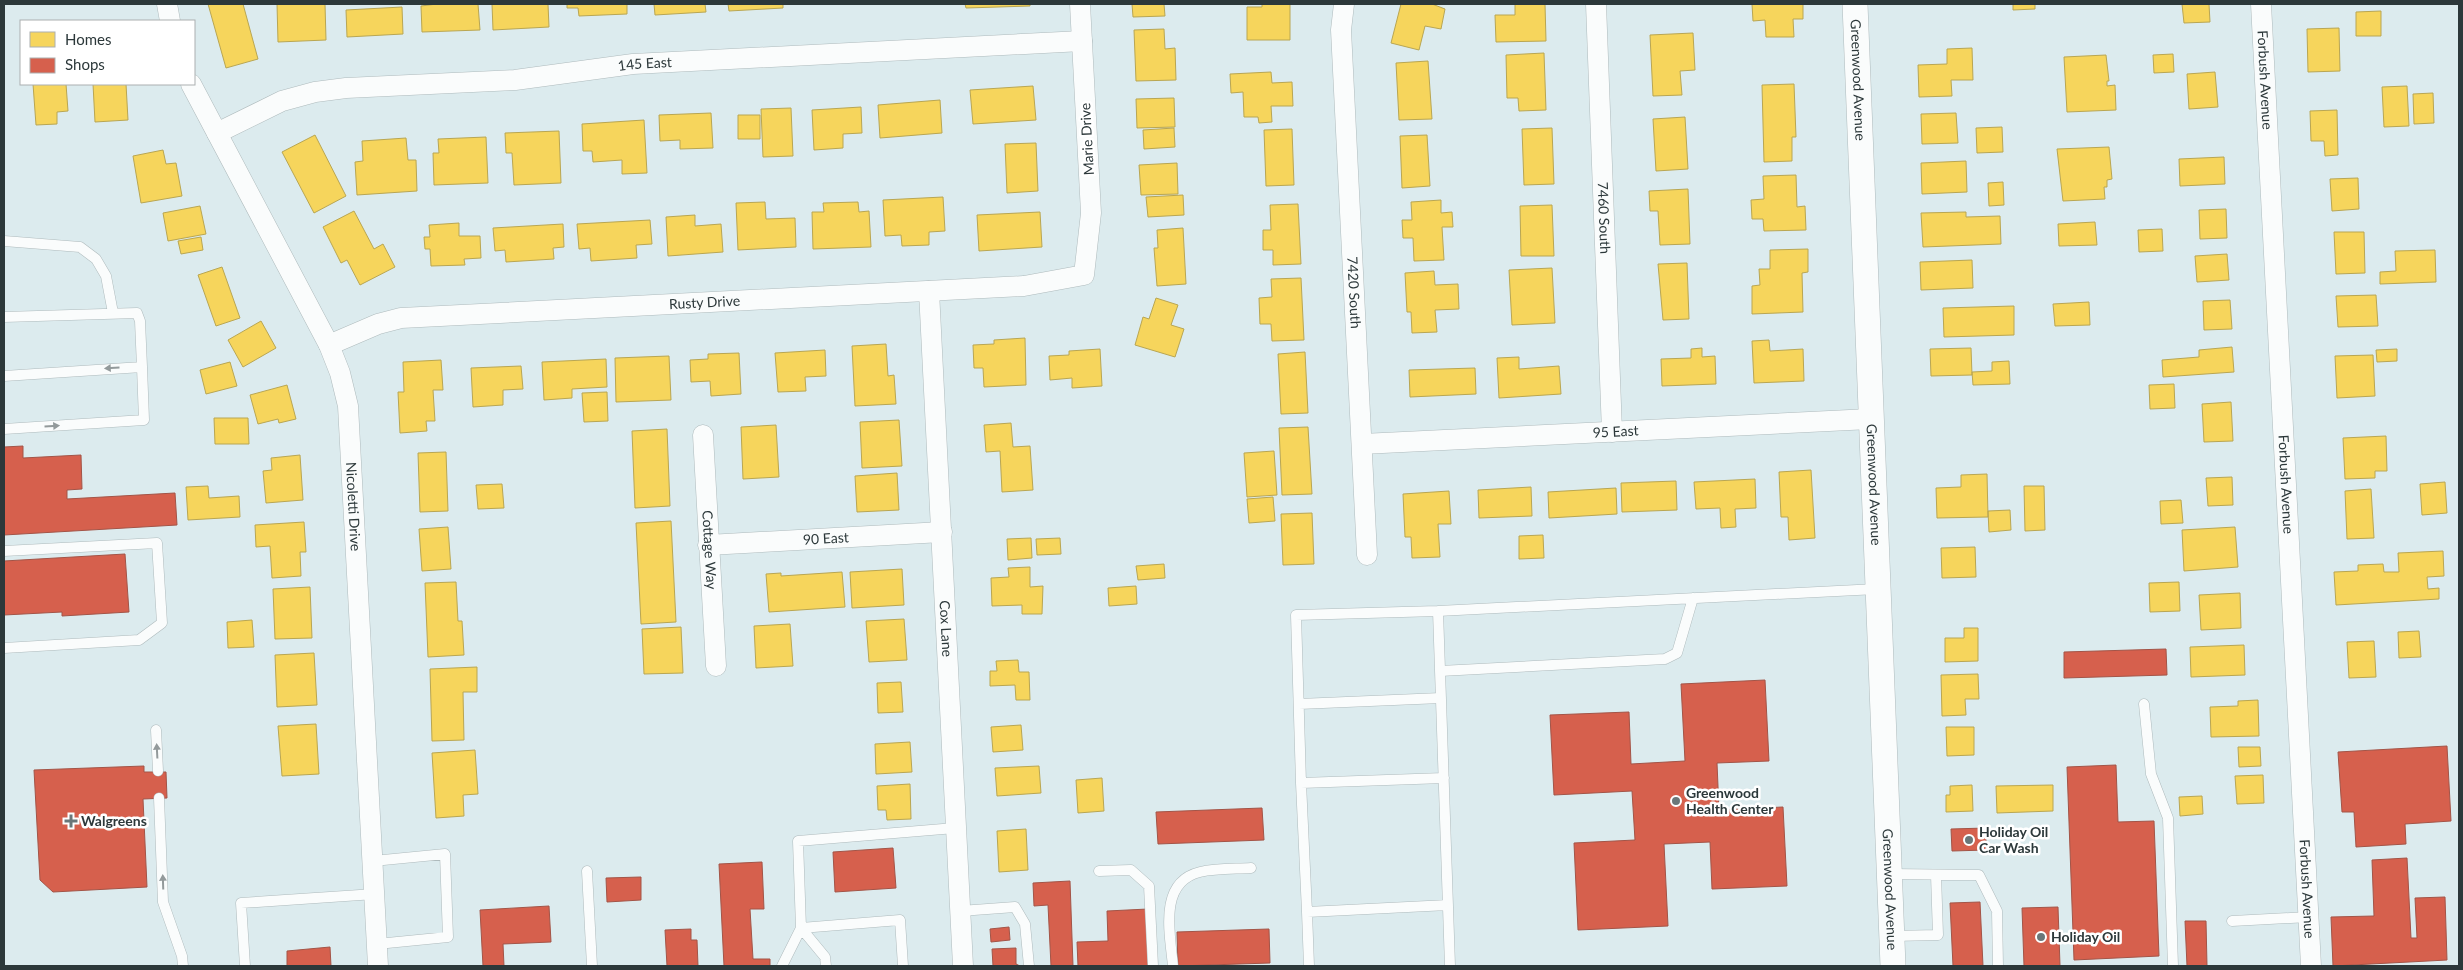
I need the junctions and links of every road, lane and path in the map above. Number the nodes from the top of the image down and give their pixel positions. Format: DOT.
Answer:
graph roads {
  1 [pos="167,4"];
  2 [pos="1080,4"];
  3 [pos="1344,4"];
  4 [pos="1596,4"];
  5 [pos="1856,4"];
  6 [pos="2260,4"];
  7 [pos="170,20"];
  8 [pos="1082,42"];
  9 [pos="192,85"];
  10 [pos="217,133"];
  11 [pos="4,241"];
  12 [pos="1084,275"];
  13 [pos="929,291"];
  14 [pos="113,313"];
  15 [pos="4,317"];
  16 [pos="329,345"];
  17 [pos="142,366"];
  18 [pos="4,376"];
  19 [pos="1870,419"];
  20 [pos="4,429"];
  21 [pos="1612,432"];
  22 [pos="702,435"];
  23 [pos="1362,444"];
  24 [pos="942,532"];
  25 [pos="708,546"];
  26 [pos="4,551"];
  27 [pos="1367,555"];
  28 [pos="1877,589"];
  29 [pos="1693,598"];
  30 [pos="1438,612"];
  31 [pos="4,648"];
  32 [pos="716,666"];
  33 [pos="1440,671"];
  34 [pos="1441,698"];
  35 [pos="1299,704"];
  36 [pos="2144,704"];
  37 [pos="156,730"];
  38 [pos="158,771"];
  39 [pos="1444,778"];
  40 [pos="1301,783"];
  41 [pos="159,798"];
  42 [pos="955,828"];
  43 [pos="373,861"];
  44 [pos="1251,868"];
  45 [pos="587,871"];
  46 [pos="1099,871"];
  47 [pos="1888,874"];
  48 [pos="1936,875"];
  49 [pos="375,894"];
  50 [pos="1448,905"];
  51 [pos="960,910"];
  52 [pos="1307,912"];
  53 [pos="2309,917"];
  54 [pos="2232,921"];
  55 [pos="802,928"];
  56 [pos="1891,936"];
  57 [pos="377,944"];
  58 [pos="183,966"];
  59 [pos="245,966"];
  60 [pos="378,966"];
  61 [pos="592,966"];
  62 [pos="782,966"];
  63 [pos="826,966"];
  64 [pos="903,966"];
  65 [pos="963,966"];
  66 [pos="1029,966"];
  67 [pos="1153,966"];
  68 [pos="1173,966"];
  69 [pos="1309,966"];
  70 [pos="1450,966"];
  71 [pos="1893,966"];
  72 [pos="1998,966"];
  73 [pos="2173,966"];
  74 [pos="2311,966"];
  1 -- 7 [label="street"];
  2 -- 8 [label="street, Marie Drive"];
  3 -- 23 [label="street, 7420 South"];
  4 -- 21 [label="street, 7460 South"];
  5 -- 19 [label="street, Greenwood Avenue"];
  6 -- 53 [label="street, Forbush Avenue"];
  8 -- 10 [label="street, 145 East"];
  8 -- 12 [label="street, Marie Drive"];
  9 -- 10 [label="street, Nicoletti Drive"];
  10 -- 16 [label="street, Nicoletti Drive"];
  11 -- 14 [label="lane"];
  12 -- 13 [label="street, Rusty Drive"];
  13 -- 16 [label="street, Rusty Drive"];
  13 -- 24 [label="street, Cox Lane"];
  14 -- 15 [label="lane"];
  14 -- 17 [label="lane"];
  16 -- 43 [label="street, Nicoletti Drive"];
  17 -- 18 [label="lane, one-way"];
  20 -- 17 [label="lane, one-way"];
  19 -- 21 [label="street, 95 East"];
  19 -- 28 [label="street, Greenwood Avenue"];
  21 -- 23 [label="street, 95 East"];
  22 -- 25 [label="street, Cottage Way"];
  23 -- 27 [label="street, 7420 South"];
  24 -- 25 [label="street, 90 East"];
  24 -- 42 [label="street, Cox Lane"];
  25 -- 32 [label="street, Cottage Way"];
  26 -- 31 [label="lane"];
  28 -- 29 [label="lane"];
  28 -- 47 [label="street, Greenwood Avenue"];
  29 -- 30 [label="lane"];
  29 -- 33 [label="lane"];
  30 -- 33 [label="lane"];
  30 -- 35 [label="lane"];
  33 -- 34 [label="lane"];
  34 -- 35 [label="lane"];
  34 -- 39 [label="lane"];
  35 -- 40 [label="lane"];
  36 -- 73 [label="lane"];
  38 -- 37 [label="lane, one-way"];
  39 -- 40 [label="lane"];
  39 -- 50 [label="lane"];
  40 -- 52 [label="lane"];
  58 -- 41 [label="lane, one-way"];
  42 -- 51 [label="street, Cox Lane"];
  42 -- 55 [label="lane"];
  43 -- 49 [label="street, Nicoletti Drive"];
  43 -- 57 [label="lane"];
  44 -- 68 [label="lane"];
  45 -- 61 [label="lane"];
  46 -- 67 [label="lane"];
  47 -- 48 [label="lane"];
  47 -- 56 [label="street, Greenwood Avenue"];
  48 -- 56 [label="lane"];
  48 -- 72 [label="lane"];
  49 -- 57 [label="street, Nicoletti Drive"];
  49 -- 59 [label="lane"];
  50 -- 52 [label="lane"];
  50 -- 70 [label="lane"];
  51 -- 65 [label="street, Cox Lane"];
  51 -- 66 [label="lane"];
  52 -- 69 [label="lane"];
  53 -- 54 [label="lane"];
  53 -- 74 [label="street, Forbush Avenue"];
  55 -- 62 [label="lane"];
  55 -- 63 [label="lane"];
  55 -- 64 [label="lane"];
  56 -- 71 [label="street, Greenwood Avenue"];
  57 -- 60 [label="street, Nicoletti Drive"];
}
